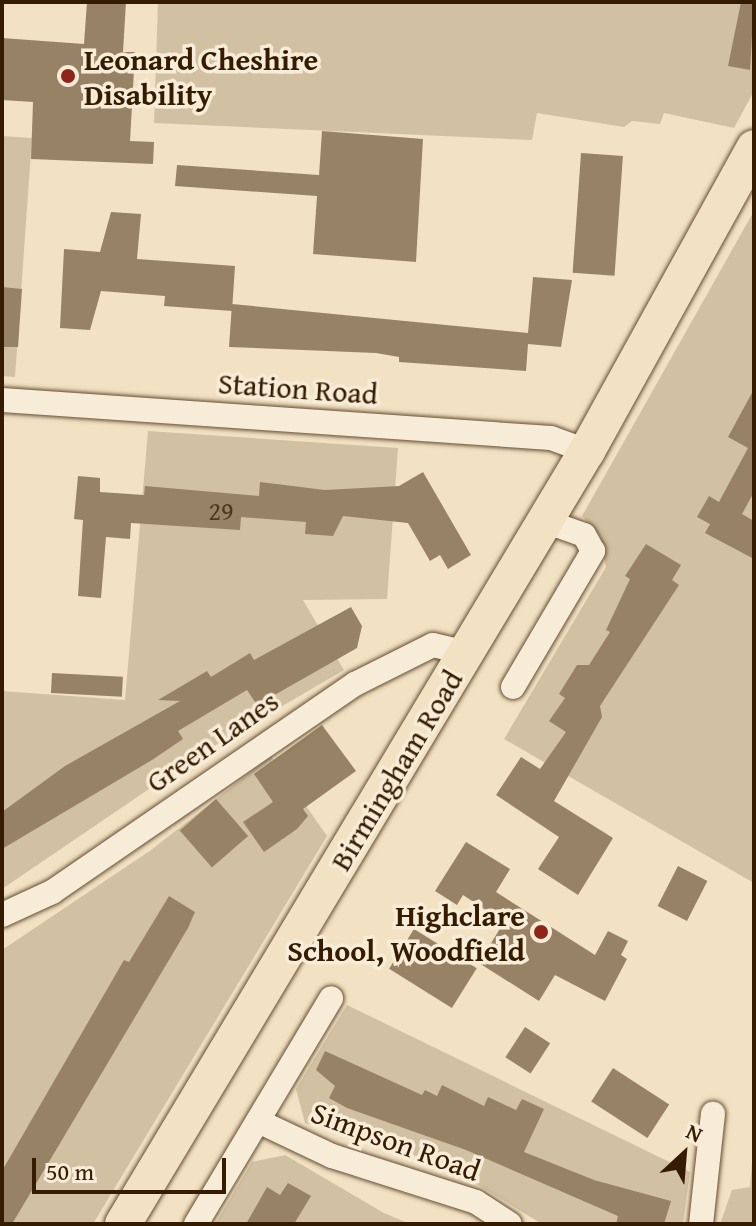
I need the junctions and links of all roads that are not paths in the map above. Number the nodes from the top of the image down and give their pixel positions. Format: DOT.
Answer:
graph roads {
  1 [pos="754,148"];
  2 [pos="2,400"];
  3 [pos="587,451"];
  4 [pos="545,521"];
  5 [pos="467,653"];
  6 [pos="513,687"];
  7 [pos="2,915"];
  8 [pos="331,998"];
  9 [pos="713,1114"];
  10 [pos="258,1121"];
  11 [pos="123,1224"];
  12 [pos="196,1224"];
  13 [pos="510,1224"];
  14 [pos="701,1224"];
  1 -- 3 [label="main road, Birmingham Road"];
  2 -- 3 [label="street, Station Road"];
  3 -- 4 [label="main road, Birmingham Road"];
  4 -- 5 [label="main road, Birmingham Road"];
  4 -- 6 [label="street, Birmingham Road"];
  5 -- 7 [label="street, Green Lanes"];
  5 -- 11 [label="main road, Birmingham Road"];
  8 -- 10 [label="street"];
  9 -- 14 [label="street"];
  10 -- 12 [label="street"];
  10 -- 13 [label="street, Simpson Road"];
}
